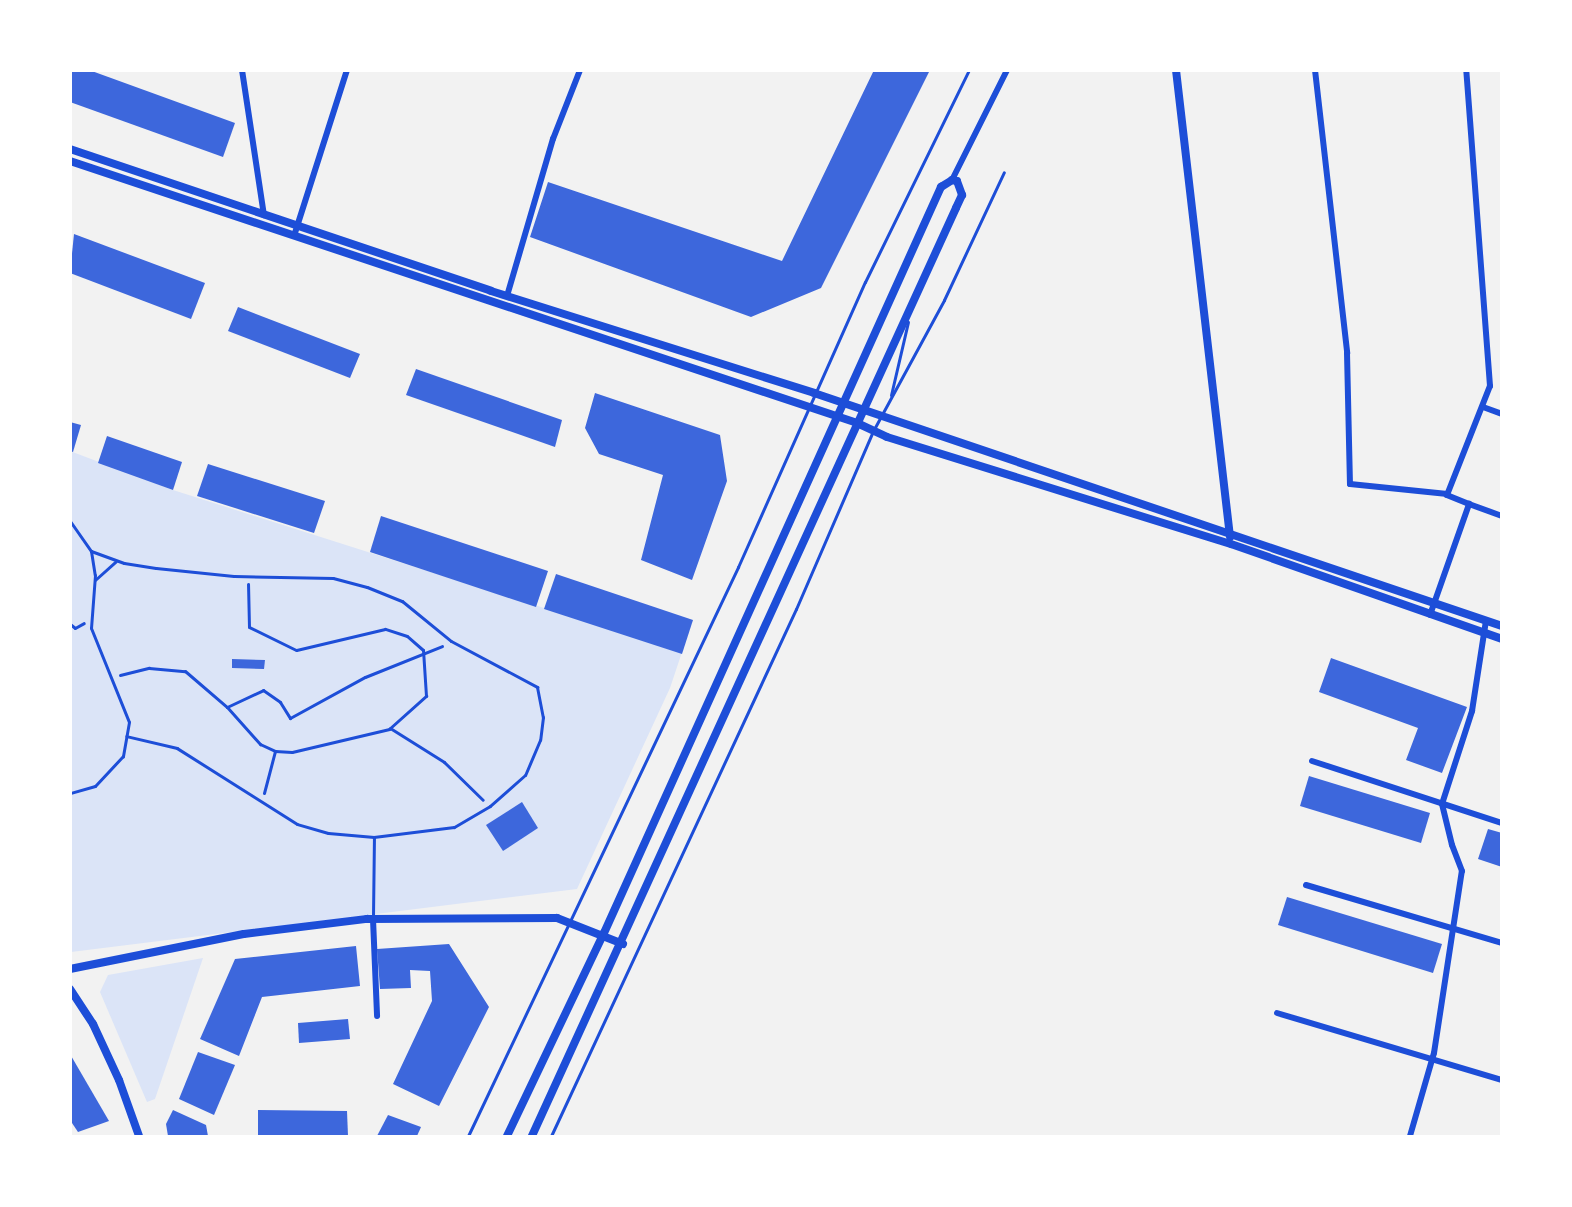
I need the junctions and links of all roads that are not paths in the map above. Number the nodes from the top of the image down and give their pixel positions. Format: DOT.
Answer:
graph roads {
  1 [pos="242,70"];
  2 [pos="347,70"];
  3 [pos="580,70"];
  4 [pos="969,70"];
  5 [pos="1006,70"];
  6 [pos="1176,70"];
  7 [pos="1315,70"];
  8 [pos="1466,70"];
  9 [pos="70,149"];
  10 [pos="70,161"];
  11 [pos="1004,172"];
  12 [pos="952,180"];
  13 [pos="263,214"];
  14 [pos="266,226"];
  15 [pos="297,226"];
  16 [pos="294,236"];
  17 [pos="507,296"];
  18 [pos="912,304"];
  19 [pos="814,393"];
  20 [pos="890,400"];
  21 [pos="844,404"];
  22 [pos="808,407"];
  23 [pos="1483,407"];
  24 [pos="862,411"];
  25 [pos="1502,414"];
  26 [pos="838,417"];
  27 [pos="880,417"];
  28 [pos="857,423"];
  29 [pos="873,431"];
  30 [pos="1447,495"];
  31 [pos="1469,504"];
  32 [pos="1502,516"];
  33 [pos="70,521"];
  34 [pos="1230,533"];
  35 [pos="1231,544"];
  36 [pos="91,551"];
  37 [pos="117,561"];
  38 [pos="95,580"];
  39 [pos="1434,603"];
  40 [pos="1430,615"];
  41 [pos="1486,621"];
  42 [pos="1502,626"];
  43 [pos="1484,633"];
  44 [pos="1502,639"];
  45 [pos="126,735"];
  46 [pos="1312,761"];
  47 [pos="70,793"];
  48 [pos="1442,804"];
  49 [pos="1502,823"];
  50 [pos="375,837"];
  51 [pos="1306,885"];
  52 [pos="373,919"];
  53 [pos="571,922"];
  54 [pos="1450,927"];
  55 [pos="604,933"];
  56 [pos="1502,943"];
  57 [pos="623,944"];
  58 [pos="70,969"];
  59 [pos="70,989"];
  60 [pos="1277,1013"];
  61 [pos="377,1016"];
  62 [pos="1432,1059"];
  63 [pos="1502,1080"];
  64 [pos="139,1137"];
  65 [pos="468,1137"];
  66 [pos="507,1137"];
  67 [pos="532,1137"];
  68 [pos="551,1137"];
  69 [pos="1410,1137"];
  1 -- 13 [label="street"];
  2 -- 15 [label="street"];
  3 -- 17 [label="street"];
  4 -- 19 [label="lane"];
  5 -- 12 [label="street"];
  6 -- 34 [label="street"];
  7 -- 30 [label="street"];
  8 -- 23 [label="street"];
  9 -- 13 [label="main road"];
  10 -- 14 [label="main road"];
  11 -- 20 [label="lane"];
  12 -- 18 [label="main road"];
  12 -- 21 [label="main road"];
  13 -- 14 [label="street"];
  13 -- 15 [label="main road"];
  14 -- 16 [label="main road"];
  15 -- 16 [label="street"];
  15 -- 17 [label="main road"];
  16 -- 22 [label="main road"];
  17 -- 19 [label="main road"];
  18 -- 20 [label="lane"];
  18 -- 24 [label="main road"];
  19 -- 21 [label="main road"];
  19 -- 22 [label="lane"];
  20 -- 27 [label="lane"];
  21 -- 24 [label="main road"];
  21 -- 26 [label="main road"];
  22 -- 26 [label="main road"];
  22 -- 53 [label="lane"];
  23 -- 25 [label="street"];
  23 -- 30 [label="street"];
  24 -- 27 [label="main road"];
  24 -- 28 [label="main road"];
  26 -- 28 [label="main road"];
  26 -- 55 [label="main road"];
  27 -- 29 [label="lane"];
  27 -- 34 [label="main road"];
  28 -- 29 [label="main road"];
  28 -- 57 [label="main road"];
  29 -- 35 [label="main road"];
  29 -- 68 [label="lane"];
  30 -- 31 [label="street"];
  31 -- 32 [label="street"];
  31 -- 39 [label="street"];
  33 -- 36 [label="lane"];
  34 -- 35 [label="street"];
  34 -- 39 [label="main road"];
  35 -- 40 [label="main road"];
  36 -- 37 [label="lane"];
  36 -- 38 [label="lane"];
  37 -- 38 [label="lane"];
  37 -- 50 [label="lane"];
  38 -- 45 [label="lane"];
  39 -- 40 [label="street"];
  39 -- 41 [label="main road"];
  40 -- 43 [label="main road"];
  41 -- 42 [label="main road"];
  41 -- 43 [label="street"];
  43 -- 44 [label="main road"];
  43 -- 48 [label="street"];
  45 -- 47 [label="lane"];
  45 -- 50 [label="lane"];
  46 -- 48 [label="street"];
  48 -- 49 [label="street"];
  48 -- 54 [label="street"];
  50 -- 52 [label="lane"];
  51 -- 54 [label="street"];
  52 -- 53 [label="street"];
  52 -- 58 [label="street"];
  52 -- 61 [label="street"];
  53 -- 55 [label="street"];
  53 -- 65 [label="lane"];
  54 -- 56 [label="street"];
  54 -- 62 [label="street"];
  55 -- 57 [label="street"];
  55 -- 66 [label="main road"];
  57 -- 67 [label="main road"];
  59 -- 64 [label="street"];
  60 -- 62 [label="street"];
  62 -- 63 [label="street"];
  62 -- 69 [label="street"];
}
